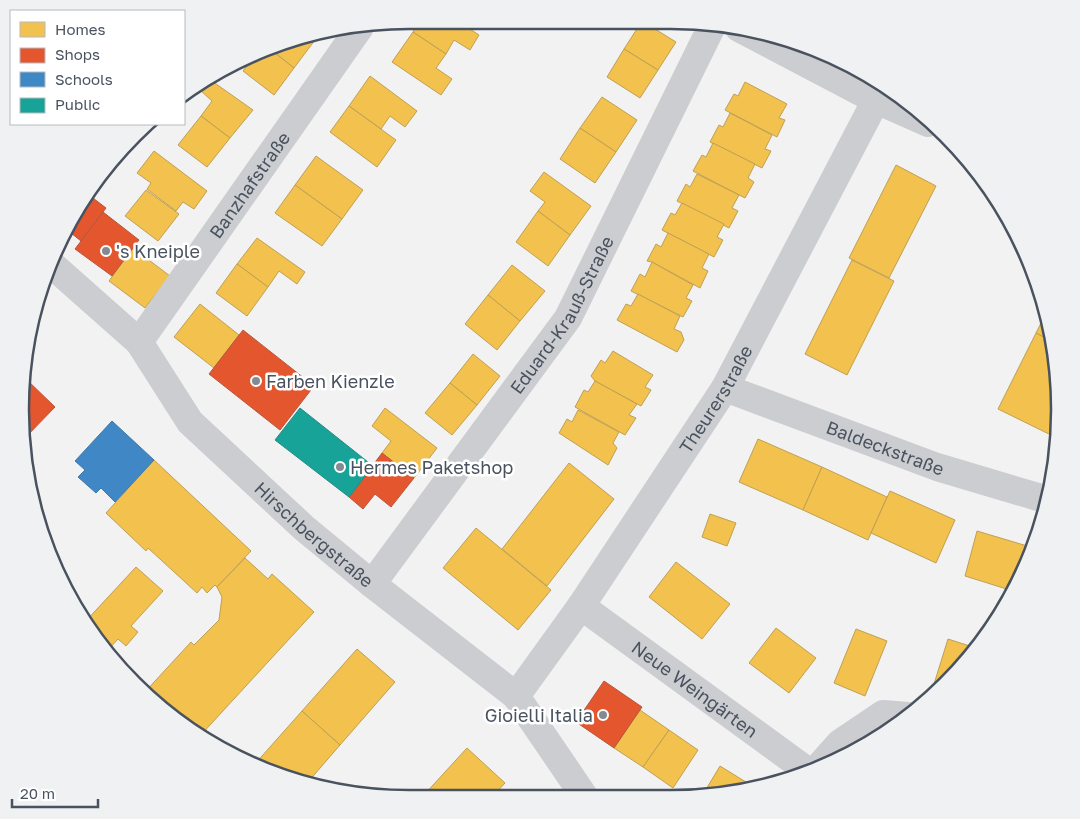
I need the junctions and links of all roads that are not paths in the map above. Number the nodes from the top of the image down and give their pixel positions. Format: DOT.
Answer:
graph roads {
  1 [pos="709,31"];
  2 [pos="355,33"];
  3 [pos="771,43"];
  4 [pos="879,92"];
  5 [pos="895,102"];
  6 [pos="56,269"];
  7 [pos="139,342"];
  8 [pos="725,388"];
  9 [pos="1041,498"];
  10 [pos="372,584"];
  11 [pos="581,606"];
  12 [pos="516,696"];
  13 [pos="898,715"];
  14 [pos="829,755"];
  15 [pos="802,767"];
  16 [pos="580,790"];
  1 -- 10 [label="street, Eduard-Krauß-Straße"];
  2 -- 7 [label="street, Banzhafstraße"];
  3 -- 4 [label="street"];
  4 -- 5 [label="street"];
  4 -- 8 [label="street, Theurerstraße"];
  6 -- 7 [label="street, Hirschbergstraße"];
  7 -- 10 [label="street, Hirschbergstraße"];
  8 -- 9 [label="street, Baldeckstraße"];
  8 -- 11 [label="street, Theurerstraße"];
  10 -- 12 [label="street, Hirschbergstraße"];
  11 -- 12 [label="street, Theurerstraße"];
  11 -- 15 [label="street, Neue Weingärten"];
  12 -- 16 [label="street, Hirschbergstraße"];
  13 -- 14 [label="street"];
}
